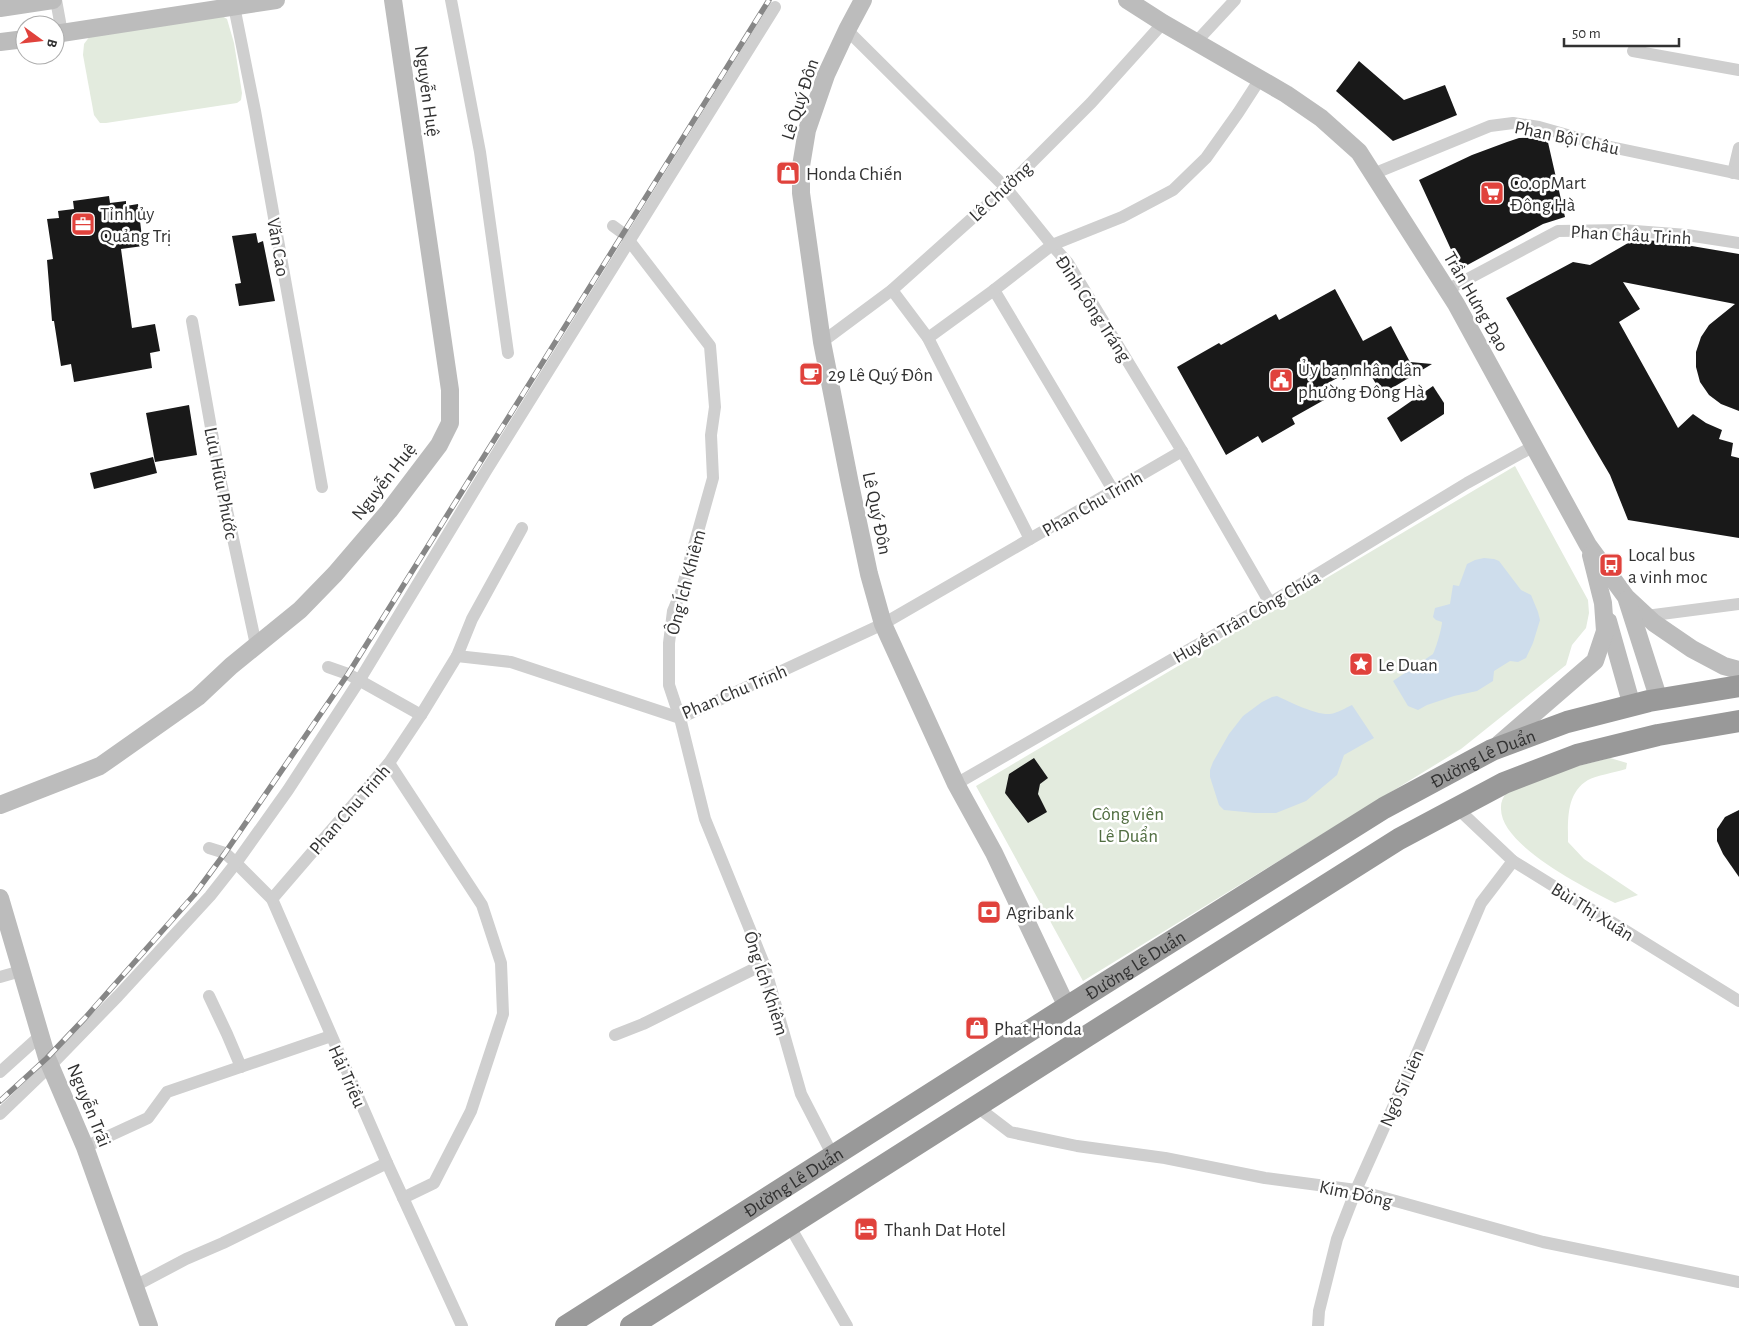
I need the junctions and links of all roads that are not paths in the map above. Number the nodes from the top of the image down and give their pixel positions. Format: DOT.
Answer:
graph roads {
  1 [pos="54,0"];
  2 [pos="276,0"];
  3 [pos="393,0"];
  4 [pos="451,0"];
  5 [pos="863,0"];
  6 [pos="1127,0"];
  7 [pos="1235,0"];
  8 [pos="234,6"];
  9 [pos="775,7"];
  10 [pos="0,8"];
  11 [pos="56,15"];
  12 [pos="1163,23"];
  13 [pos="847,30"];
  14 [pos="65,32"];
  15 [pos="15,40"];
  16 [pos="0,42"];
  17 [pos="1196,42"];
  18 [pos="1633,51"];
  19 [pos="1739,70"];
  20 [pos="1260,79"];
  21 [pos="1739,148"];
  22 [pos="1736,173"];
  23 [pos="1373,174"];
  24 [pos="1006,188"];
  25 [pos="613,226"];
  26 [pos="629,240"];
  27 [pos="1739,243"];
  28 [pos="1052,245"];
  29 [pos="892,290"];
  30 [pos="994,290"];
  31 [pos="1447,290"];
  32 [pos="192,321"];
  33 [pos="928,338"];
  34 [pos="822,342"];
  35 [pos="508,353"];
  36 [pos="1534,446"];
  37 [pos="1182,451"];
  38 [pos="322,487"];
  39 [pos="1114,490"];
  40 [pos="522,528"];
  41 [pos="1030,539"];
  42 [pos="1588,545"];
  43 [pos="1626,597"];
  44 [pos="1270,603"];
  45 [pos="1603,603"];
  46 [pos="1739,604"];
  47 [pos="1646,616"];
  48 [pos="884,624"];
  49 [pos="256,645"];
  50 [pos="457,656"];
  51 [pos="328,667"];
  52 [pos="1739,670"];
  53 [pos="359,682"];
  54 [pos="1739,686"];
  55 [pos="1659,700"];
  56 [pos="1632,706"];
  57 [pos="421,716"];
  58 [pos="680,718"];
  59 [pos="1739,721"];
  60 [pos="1668,734"];
  61 [pos="1640,740"];
  62 [pos="1492,750"];
  63 [pos="389,763"];
  64 [pos="1439,778"];
  65 [pos="956,784"];
  66 [pos="0,805"];
  67 [pos="1457,808"];
  68 [pos="210,848"];
  69 [pos="1512,861"];
  70 [pos="236,863"];
  71 [pos="0,898"];
  72 [pos="272,899"];
  73 [pos="764,964"];
  74 [pos="21,971"];
  75 [pos="0,977"];
  76 [pos="208,996"];
  77 [pos="1739,1001"];
  78 [pos="1067,1007"];
  79 [pos="615,1035"];
  80 [pos="40,1036"];
  81 [pos="331,1036"];
  82 [pos="1087,1036"];
  83 [pos="50,1066"];
  84 [pos="241,1067"];
  85 [pos="0,1072"];
  86 [pos="976,1106"];
  87 [pos="0,1114"];
  88 [pos="85,1148"];
  89 [pos="833,1156"];
  90 [pos="386,1163"];
  91 [pos="1356,1190"];
  92 [pos="403,1198"];
  93 [pos="789,1225"];
  94 [pos="1739,1282"];
  95 [pos="135,1286"];
  96 [pos="149,1326"];
  97 [pos="462,1326"];
  98 [pos="566,1326"];
  99 [pos="631,1326"];
  100 [pos="848,1326"];
  101 [pos="1318,1326"];
  1 -- 10 [label="street"];
  1 -- 11 [label="street"];
  2 -- 8 [label="street"];
  3 -- 49 [label="street, Nguyễn Huệ"];
  4 -- 35 [label="street"];
  5 -- 13 [label="street, Lê Quý Đôn"];
  6 -- 12 [label="street, Trần Hưng Đạo"];
  7 -- 17 [label="street"];
  8 -- 14 [label="street"];
  8 -- 38 [label="street, Văn Cao"];
  9 -- 26 [label="street"];
  12 -- 17 [label="street, Trần Hưng Đạo"];
  12 -- 24 [label="street, Lê Chưởng"];
  13 -- 24 [label="street, Đinh Công Tráng"];
  13 -- 34 [label="street, Lê Quý Đôn"];
  15 -- 16 [label="street"];
  17 -- 20 [label="street, Trần Hưng Đạo"];
  18 -- 19 [label="street"];
  20 -- 23 [label="street, Trần Hưng Đạo"];
  20 -- 28 [label="street"];
  21 -- 22 [label="street"];
  22 -- 23 [label="street, Phan Bội Châu"];
  23 -- 31 [label="street, Trần Hưng Đạo"];
  24 -- 28 [label="street, Đinh Công Tráng"];
  24 -- 29 [label="street, Lê Chưởng"];
  25 -- 26 [label="street, Ông Ích Khiêm"];
  26 -- 53 [label="street"];
  26 -- 58 [label="street, Ông Ích Khiêm"];
  27 -- 31 [label="street, Phan Châu Trinh"];
  28 -- 30 [label="street"];
  28 -- 37 [label="street, Đinh Công Tráng"];
  29 -- 33 [label="street"];
  29 -- 34 [label="street, Lê Chưởng"];
  30 -- 33 [label="street"];
  30 -- 39 [label="street"];
  31 -- 36 [label="street, Trần Hưng Đạo"];
  32 -- 49 [label="street, Lưu Hữu Phước"];
  33 -- 41 [label="street"];
  34 -- 48 [label="street, Lê Quý Đôn"];
  36 -- 42 [label="street, Trần Hưng Đạo"];
  36 -- 44 [label="street, Huyền Trân Công Chúa"];
  37 -- 39 [label="street, Phan Chu Trinh"];
  37 -- 44 [label="street, Đinh Công Tráng"];
  39 -- 41 [label="street, Phan Chu Trinh"];
  40 -- 50 [label="street"];
  41 -- 48 [label="street, Phan Chu Trinh"];
  42 -- 43 [label="street, Trần Hưng Đạo"];
  42 -- 45 [label="street"];
  43 -- 47 [label="street, Trần Hưng Đạo"];
  43 -- 55 [label="street"];
  44 -- 65 [label="street, Huyền Trân Công Chúa"];
  45 -- 56 [label="street"];
  45 -- 62 [label="street"];
  46 -- 47 [label="street"];
  47 -- 52 [label="street, Trần Hưng Đạo"];
  48 -- 58 [label="street, Phan Chu Trinh"];
  48 -- 65 [label="street, Lê Quý Đôn"];
  49 -- 66 [label="street, Nguyễn Huệ"];
  50 -- 57 [label="street, Phan Chu Trinh"];
  50 -- 58 [label="street, Phan Chu Trinh"];
  51 -- 53 [label="street"];
  53 -- 57 [label="street"];
  53 -- 70 [label="street"];
  54 -- 55 [label="highway, Đường Lê Duẩn"];
  55 -- 56 [label="highway, Đường Lê Duẩn"];
  55 -- 60 [label="highway"];
  56 -- 61 [label="highway"];
  56 -- 62 [label="highway, Đường Lê Duẩn"];
  57 -- 63 [label="street, Phan Chu Trinh"];
  58 -- 73 [label="street, Ông Ích Khiêm"];
  59 -- 60 [label="highway, Đường Lê Duẩn"];
  60 -- 61 [label="highway, Đường Lê Duẩn"];
  61 -- 67 [label="highway, Đường Lê Duẩn"];
  62 -- 64 [label="highway, Đường Lê Duẩn"];
  63 -- 72 [label="street, Phan Chu Trinh"];
  63 -- 92 [label="street"];
  64 -- 67 [label="highway"];
  64 -- 78 [label="highway, Đường Lê Duẩn"];
  65 -- 78 [label="street, Lê Quý Đôn"];
  67 -- 69 [label="street, Bùi Thị Xuân"];
  67 -- 82 [label="highway, Đường Lê Duẩn"];
  68 -- 70 [label="street, Hải Triều"];
  69 -- 77 [label="street, Bùi Thị Xuân"];
  69 -- 91 [label="street, Ngô Sĩ Liên"];
  70 -- 72 [label="street, Hải Triều"];
  70 -- 83 [label="street"];
  71 -- 74 [label="street, Nguyễn Trãi"];
  72 -- 81 [label="street, Hải Triều"];
  73 -- 79 [label="street"];
  73 -- 89 [label="street, Ông Ích Khiêm"];
  74 -- 75 [label="street"];
  74 -- 80 [label="street, Nguyễn Trãi"];
  76 -- 84 [label="street"];
  78 -- 82 [label="highway"];
  78 -- 89 [label="highway, Đường Lê Duẩn"];
  80 -- 83 [label="street, Nguyễn Trãi"];
  80 -- 85 [label="street"];
  81 -- 84 [label="street"];
  81 -- 90 [label="street, Hải Triều"];
  82 -- 86 [label="highway, Đường Lê Duẩn"];
  83 -- 87 [label="street"];
  83 -- 88 [label="street, Nguyễn Trãi"];
  84 -- 88 [label="street"];
  86 -- 91 [label="street, Kim Đồng"];
  86 -- 93 [label="highway, Đường Lê Duẩn"];
  88 -- 95 [label="street, Nguyễn Trãi"];
  89 -- 98 [label="highway, Đường Lê Duẩn"];
  90 -- 92 [label="street, Hải Triều"];
  90 -- 95 [label="street"];
  91 -- 94 [label="street, Kim Đồng"];
  91 -- 101 [label="street, Ngô Sĩ Liên"];
  92 -- 97 [label="street, Hải Triều"];
  93 -- 99 [label="highway, Đường Lê Duẩn"];
  93 -- 100 [label="street"];
  95 -- 96 [label="street, Nguyễn Trãi"];
}
